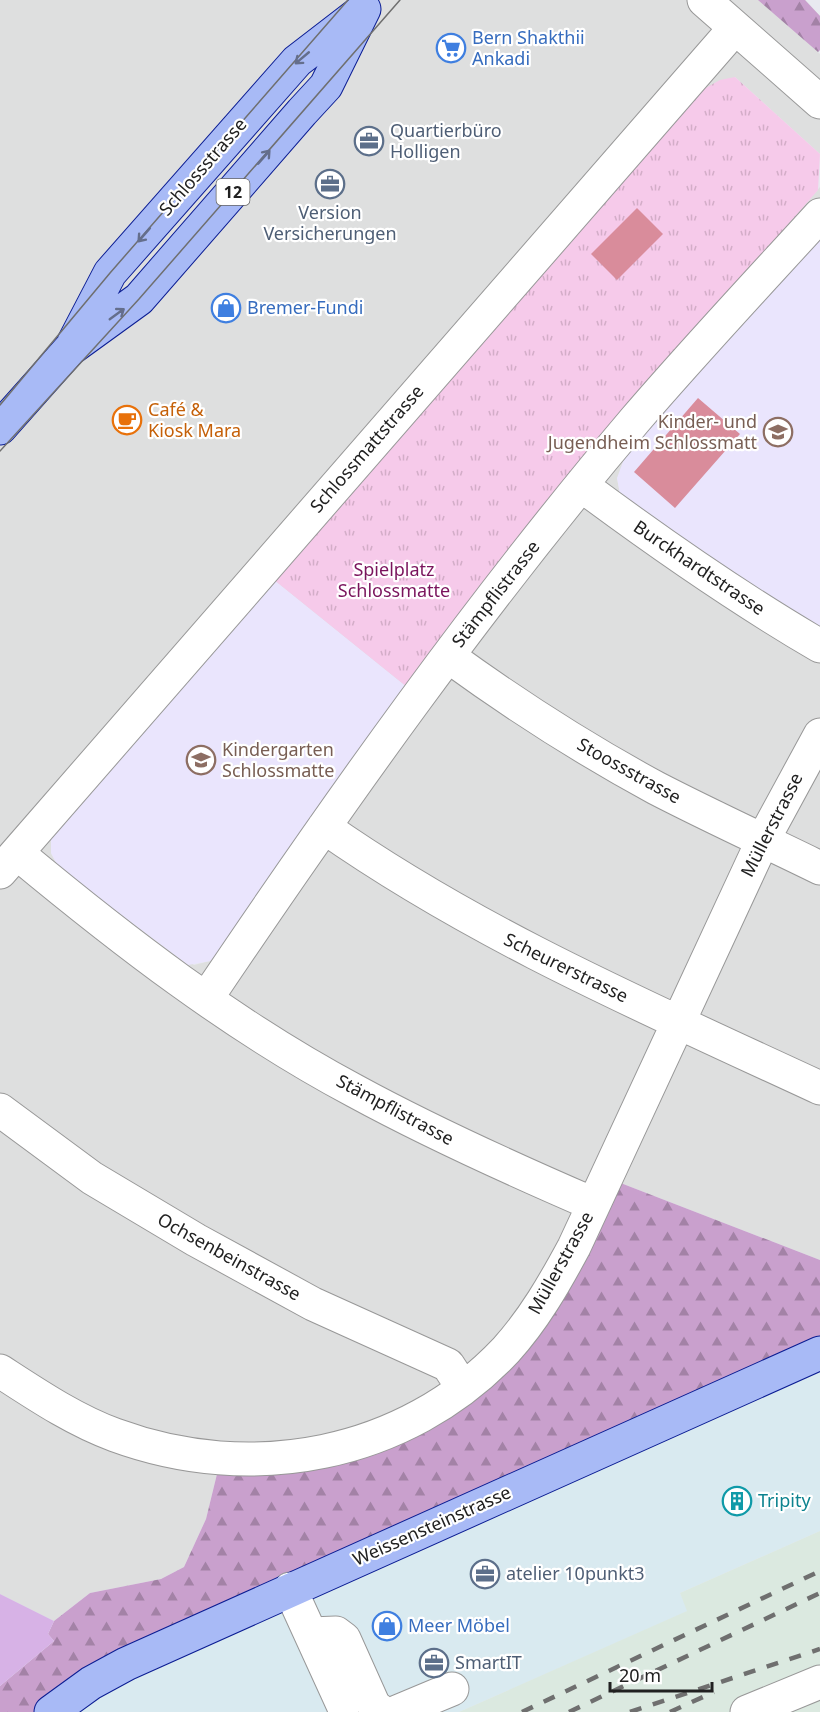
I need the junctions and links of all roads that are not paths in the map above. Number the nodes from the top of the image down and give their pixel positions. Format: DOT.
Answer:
graph roads {
  1 [pos="704,0"];
  2 [pos="368,4"];
  3 [pos="735,28"];
  4 [pos="820,102"];
  5 [pos="820,215"];
  6 [pos="0,428"];
  7 [pos="581,485"];
  8 [pos="820,646"];
  9 [pos="448,656"];
  10 [pos="820,735"];
  11 [pos="324,827"];
  12 [pos="763,840"];
  13 [pos="9,863"];
  14 [pos="820,868"];
  15 [pos="206,999"];
  16 [pos="677,1022"];
  17 [pos="820,1088"];
  18 [pos="0,1110"];
  19 [pos="593,1204"];
  20 [pos="820,1353"];
  21 [pos="0,1371"];
  22 [pos="463,1388"];
  23 [pos="290,1589"];
  24 [pos="311,1634"];
  25 [pos="820,1682"];
  26 [pos="452,1689"];
  27 [pos="343,1706"];
  28 [pos="51,1712"];
  29 [pos="382,1712"];
  30 [pos="397,1712"];
  31 [pos="747,1712"];
  1 -- 3 [label="street"];
  2 -- 6 [label="main road, Schlossstrasse / 12"];
  3 -- 4 [label="street"];
  3 -- 13 [label="street, Schlossmattstrasse"];
  5 -- 7 [label="street, Stämpflistrasse"];
  7 -- 8 [label="street, Burckhardtstrasse"];
  7 -- 9 [label="street, Stämpflistrasse"];
  9 -- 11 [label="street, Stämpflistrasse"];
  9 -- 12 [label="street, Stoossstrasse"];
  10 -- 12 [label="street, Müllerstrasse"];
  11 -- 15 [label="street, Stämpflistrasse"];
  11 -- 16 [label="street, Scheurerstrasse"];
  12 -- 14 [label="street, Stoossstrasse"];
  12 -- 16 [label="street, Müllerstrasse"];
  13 -- 15 [label="street, Stämpflistrasse"];
  15 -- 19 [label="street, Stämpflistrasse"];
  16 -- 17 [label="street, Scheurerstrasse"];
  16 -- 19 [label="street, Müllerstrasse"];
  18 -- 22 [label="street, Ochsenbeinstrasse"];
  19 -- 22 [label="street, Müllerstrasse"];
  20 -- 23 [label="main road, Weissensteinstrasse"];
  21 -- 22 [label="street, Müllerstrasse"];
  23 -- 24 [label="street"];
  23 -- 28 [label="main road, Weissensteinstrasse"];
  24 -- 27 [label="street"];
  24 -- 29 [label="street"];
  25 -- 31 [label="street"];
  26 -- 30 [label="street"];
}
